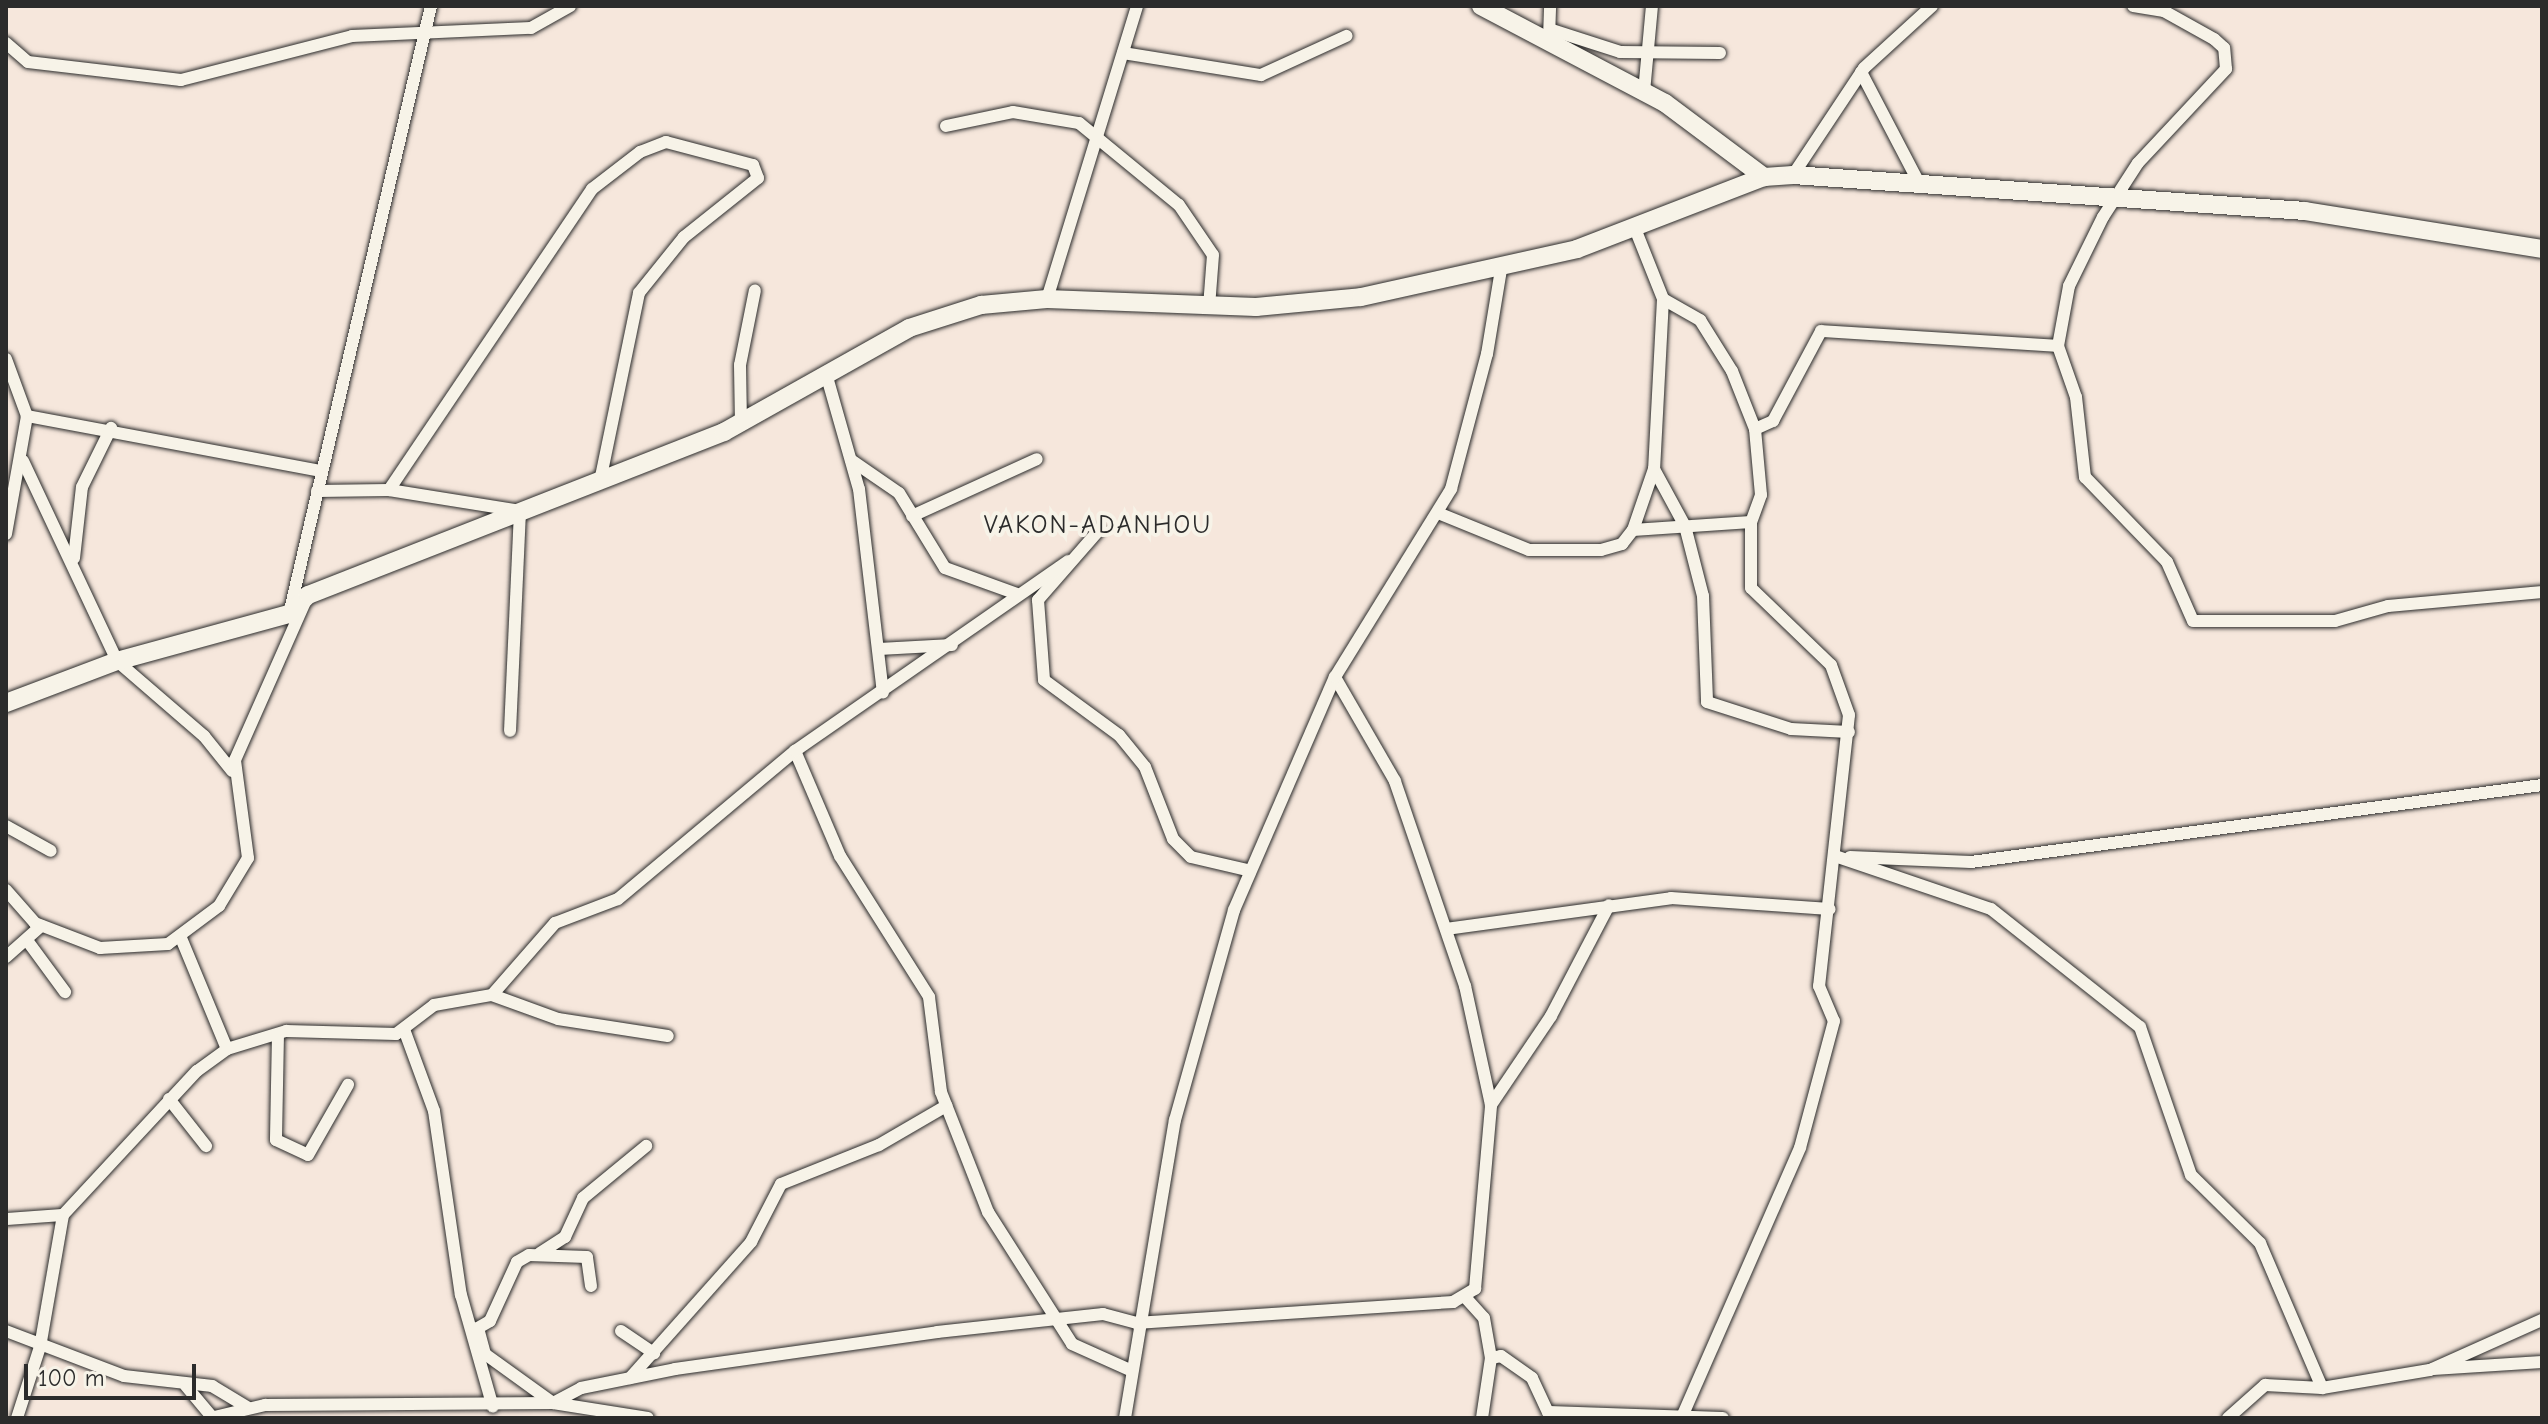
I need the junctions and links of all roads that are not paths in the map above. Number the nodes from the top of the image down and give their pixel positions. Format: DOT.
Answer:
graph roads {
  1 [pos="431,6"];
  2 [pos="570,6"];
  3 [pos="1137,6"];
  4 [pos="1481,6"];
  5 [pos="1550,6"];
  6 [pos="1652,6"];
  7 [pos="1932,6"];
  8 [pos="2133,6"];
  9 [pos="1550,35"];
  10 [pos="424,36"];
  11 [pos="1346,36"];
  12 [pos="6,43"];
  13 [pos="1123,53"];
  14 [pos="1720,53"];
  15 [pos="1648,54"];
  16 [pos="1861,72"];
  17 [pos="1644,92"];
  18 [pos="946,126"];
  19 [pos="1097,138"];
  20 [pos="1793,175"];
  21 [pos="1764,177"];
  22 [pos="1918,181"];
  23 [pos="2118,194"];
  24 [pos="1636,231"];
  25 [pos="2542,249"];
  26 [pos="1501,269"];
  27 [pos="755,290"];
  28 [pos="1047,299"];
  29 [pos="1663,299"];
  30 [pos="1209,307"];
  31 [pos="2058,346"];
  32 [pos="6,359"];
  33 [pos="827,377"];
  34 [pos="27,416"];
  35 [pos="741,423"];
  36 [pos="111,428"];
  37 [pos="1755,429"];
  38 [pos="1037,459"];
  39 [pos="851,460"];
  40 [pos="23,461"];
  41 [pos="1654,469"];
  42 [pos="321,471"];
  43 [pos="600,481"];
  44 [pos="389,490"];
  45 [pos="317,491"];
  46 [pos="520,511"];
  47 [pos="1438,513"];
  48 [pos="912,516"];
  49 [pos="1751,522"];
  50 [pos="1685,526"];
  51 [pos="1099,530"];
  52 [pos="1633,530"];
  53 [pos="6,534"];
  54 [pos="74,561"];
  55 [pos="1068,561"];
  56 [pos="2542,592"];
  57 [pos="1017,594"];
  58 [pos="308,595"];
  59 [pos="289,614"];
  60 [pos="957,645"];
  61 [pos="879,649"];
  62 [pos="117,661"];
  63 [pos="1335,677"];
  64 [pos="883,693"];
  65 [pos="6,703"];
  66 [pos="510,731"];
  67 [pos="1849,732"];
  68 [pos="795,751"];
  69 [pos="232,771"];
  70 [pos="2542,785"];
  71 [pos="6,826"];
  72 [pos="51,851"];
  73 [pos="1835,856"];
  74 [pos="1247,870"];
  75 [pos="6,890"];
  76 [pos="1609,905"];
  77 [pos="1830,909"];
  78 [pos="41,926"];
  79 [pos="1446,929"];
  80 [pos="181,938"];
  81 [pos="29,943"];
  82 [pos="6,957"];
  83 [pos="65,992"];
  84 [pos="492,995"];
  85 [pos="405,1032"];
  86 [pos="278,1034"];
  87 [pos="668,1036"];
  88 [pos="227,1049"];
  89 [pos="348,1085"];
  90 [pos="169,1099"];
  91 [pos="1491,1105"];
  92 [pos="946,1106"];
  93 [pos="206,1146"];
  94 [pos="646,1146"];
  95 [pos="63,1215"];
  96 [pos="6,1219"];
  97 [pos="540,1253"];
  98 [pos="591,1286"];
  99 [pos="1465,1297"];
  100 [pos="1060,1319"];
  101 [pos="2542,1320"];
  102 [pos="1136,1323"];
  103 [pos="6,1331"];
  104 [pos="621,1331"];
  105 [pos="40,1347"];
  106 [pos="654,1353"];
  107 [pos="1491,1358"];
  108 [pos="2542,1362"];
  109 [pos="2430,1370"];
  110 [pos="1132,1371"];
  111 [pos="630,1378"];
  112 [pos="186,1386"];
  113 [pos="2322,1388"];
  114 [pos="553,1403"];
  115 [pos="247,1407"];
  116 [pos="493,1407"];
  117 [pos="514,1412"];
  118 [pos="1683,1414"];
  119 [pos="230,1415"];
  120 [pos="211,1417"];
  121 [pos="17,1418"];
  122 [pos="648,1418"];
  123 [pos="1125,1418"];
  124 [pos="1482,1418"];
  125 [pos="1723,1418"];
  126 [pos="2228,1418"];
  1 -- 10 [label="street"];
  2 -- 10 [label="street"];
  3 -- 13 [label="street"];
  4 -- 9 [label="main road"];
  5 -- 9 [label="street"];
  6 -- 15 [label="street"];
  7 -- 16 [label="street"];
  8 -- 23 [label="street"];
  9 -- 15 [label="street"];
  9 -- 17 [label="main road"];
  10 -- 12 [label="street"];
  10 -- 42 [label="street"];
  11 -- 13 [label="street"];
  13 -- 19 [label="street"];
  14 -- 15 [label="street"];
  15 -- 17 [label="street"];
  16 -- 20 [label="street"];
  16 -- 22 [label="street"];
  17 -- 21 [label="main road"];
  18 -- 19 [label="street"];
  19 -- 28 [label="street"];
  19 -- 30 [label="street"];
  20 -- 21 [label="main road"];
  20 -- 22 [label="main road"];
  21 -- 24 [label="main road"];
  22 -- 23 [label="main road"];
  23 -- 25 [label="main road"];
  23 -- 31 [label="street"];
  24 -- 26 [label="main road"];
  24 -- 29 [label="street"];
  26 -- 30 [label="main road"];
  26 -- 47 [label="street"];
  27 -- 35 [label="street"];
  28 -- 30 [label="main road"];
  28 -- 33 [label="main road"];
  29 -- 37 [label="street"];
  29 -- 41 [label="street"];
  31 -- 37 [label="street"];
  31 -- 56 [label="street"];
  32 -- 34 [label="street"];
  33 -- 35 [label="main road"];
  33 -- 39 [label="street"];
  34 -- 36 [label="street"];
  34 -- 40 [label="street"];
  35 -- 43 [label="main road"];
  36 -- 42 [label="street"];
  36 -- 54 [label="street"];
  37 -- 49 [label="street"];
  38 -- 48 [label="street"];
  39 -- 48 [label="street"];
  39 -- 61 [label="street"];
  40 -- 53 [label="street"];
  40 -- 54 [label="street"];
  41 -- 50 [label="street"];
  41 -- 52 [label="street"];
  42 -- 45 [label="street"];
  43 -- 44 [label="street"];
  43 -- 46 [label="main road"];
  44 -- 45 [label="street"];
  44 -- 46 [label="street"];
  45 -- 59 [label="street"];
  46 -- 58 [label="main road"];
  46 -- 66 [label="street"];
  47 -- 52 [label="street"];
  47 -- 63 [label="street"];
  48 -- 57 [label="street"];
  49 -- 50 [label="street"];
  49 -- 67 [label="street"];
  50 -- 52 [label="street"];
  50 -- 67 [label="street"];
  51 -- 55 [label="street"];
  54 -- 62 [label="street"];
  55 -- 57 [label="street"];
  55 -- 74 [label="street"];
  57 -- 60 [label="street"];
  58 -- 59 [label="main road"];
  58 -- 69 [label="street"];
  59 -- 62 [label="main road"];
  60 -- 61 [label="street"];
  60 -- 64 [label="street"];
  61 -- 64 [label="street"];
  62 -- 65 [label="main road"];
  62 -- 69 [label="street"];
  63 -- 74 [label="street"];
  63 -- 79 [label="street"];
  64 -- 68 [label="street"];
  67 -- 73 [label="street"];
  68 -- 84 [label="street"];
  68 -- 92 [label="street"];
  69 -- 80 [label="street"];
  70 -- 73 [label="street"];
  71 -- 72 [label="street"];
  73 -- 77 [label="street"];
  73 -- 113 [label="street"];
  74 -- 102 [label="street"];
  75 -- 78 [label="street"];
  76 -- 77 [label="street"];
  76 -- 79 [label="street"];
  76 -- 91 [label="street"];
  77 -- 118 [label="street"];
  78 -- 80 [label="street"];
  78 -- 81 [label="street"];
  79 -- 91 [label="street"];
  80 -- 88 [label="street"];
  81 -- 82 [label="street"];
  81 -- 83 [label="street"];
  84 -- 85 [label="street"];
  84 -- 87 [label="street"];
  85 -- 86 [label="street"];
  85 -- 116 [label="street"];
  86 -- 88 [label="street"];
  86 -- 89 [label="street"];
  88 -- 90 [label="street"];
  90 -- 93 [label="street"];
  90 -- 95 [label="street"];
  91 -- 99 [label="street"];
  92 -- 100 [label="street"];
  92 -- 106 [label="street"];
  94 -- 97 [label="street"];
  95 -- 96 [label="street"];
  95 -- 105 [label="street"];
  97 -- 98 [label="street"];
  97 -- 114 [label="street"];
  99 -- 102 [label="street"];
  99 -- 107 [label="street"];
  100 -- 102 [label="street"];
  100 -- 110 [label="street"];
  100 -- 111 [label="street"];
  101 -- 109 [label="street"];
  102 -- 110 [label="street"];
  103 -- 105 [label="street"];
  104 -- 106 [label="street"];
  105 -- 112 [label="street"];
  105 -- 121 [label="street"];
  106 -- 111 [label="street"];
  107 -- 118 [label="street"];
  107 -- 124 [label="street"];
  108 -- 109 [label="street"];
  109 -- 113 [label="street"];
  110 -- 123 [label="street"];
  111 -- 114 [label="street"];
  112 -- 115 [label="street"];
  112 -- 120 [label="street"];
  113 -- 126 [label="street"];
  114 -- 117 [label="street"];
  114 -- 122 [label="street"];
  115 -- 116 [label="street"];
  115 -- 119 [label="street"];
  116 -- 117 [label="street"];
  118 -- 125 [label="street"];
  119 -- 120 [label="street"];
}
